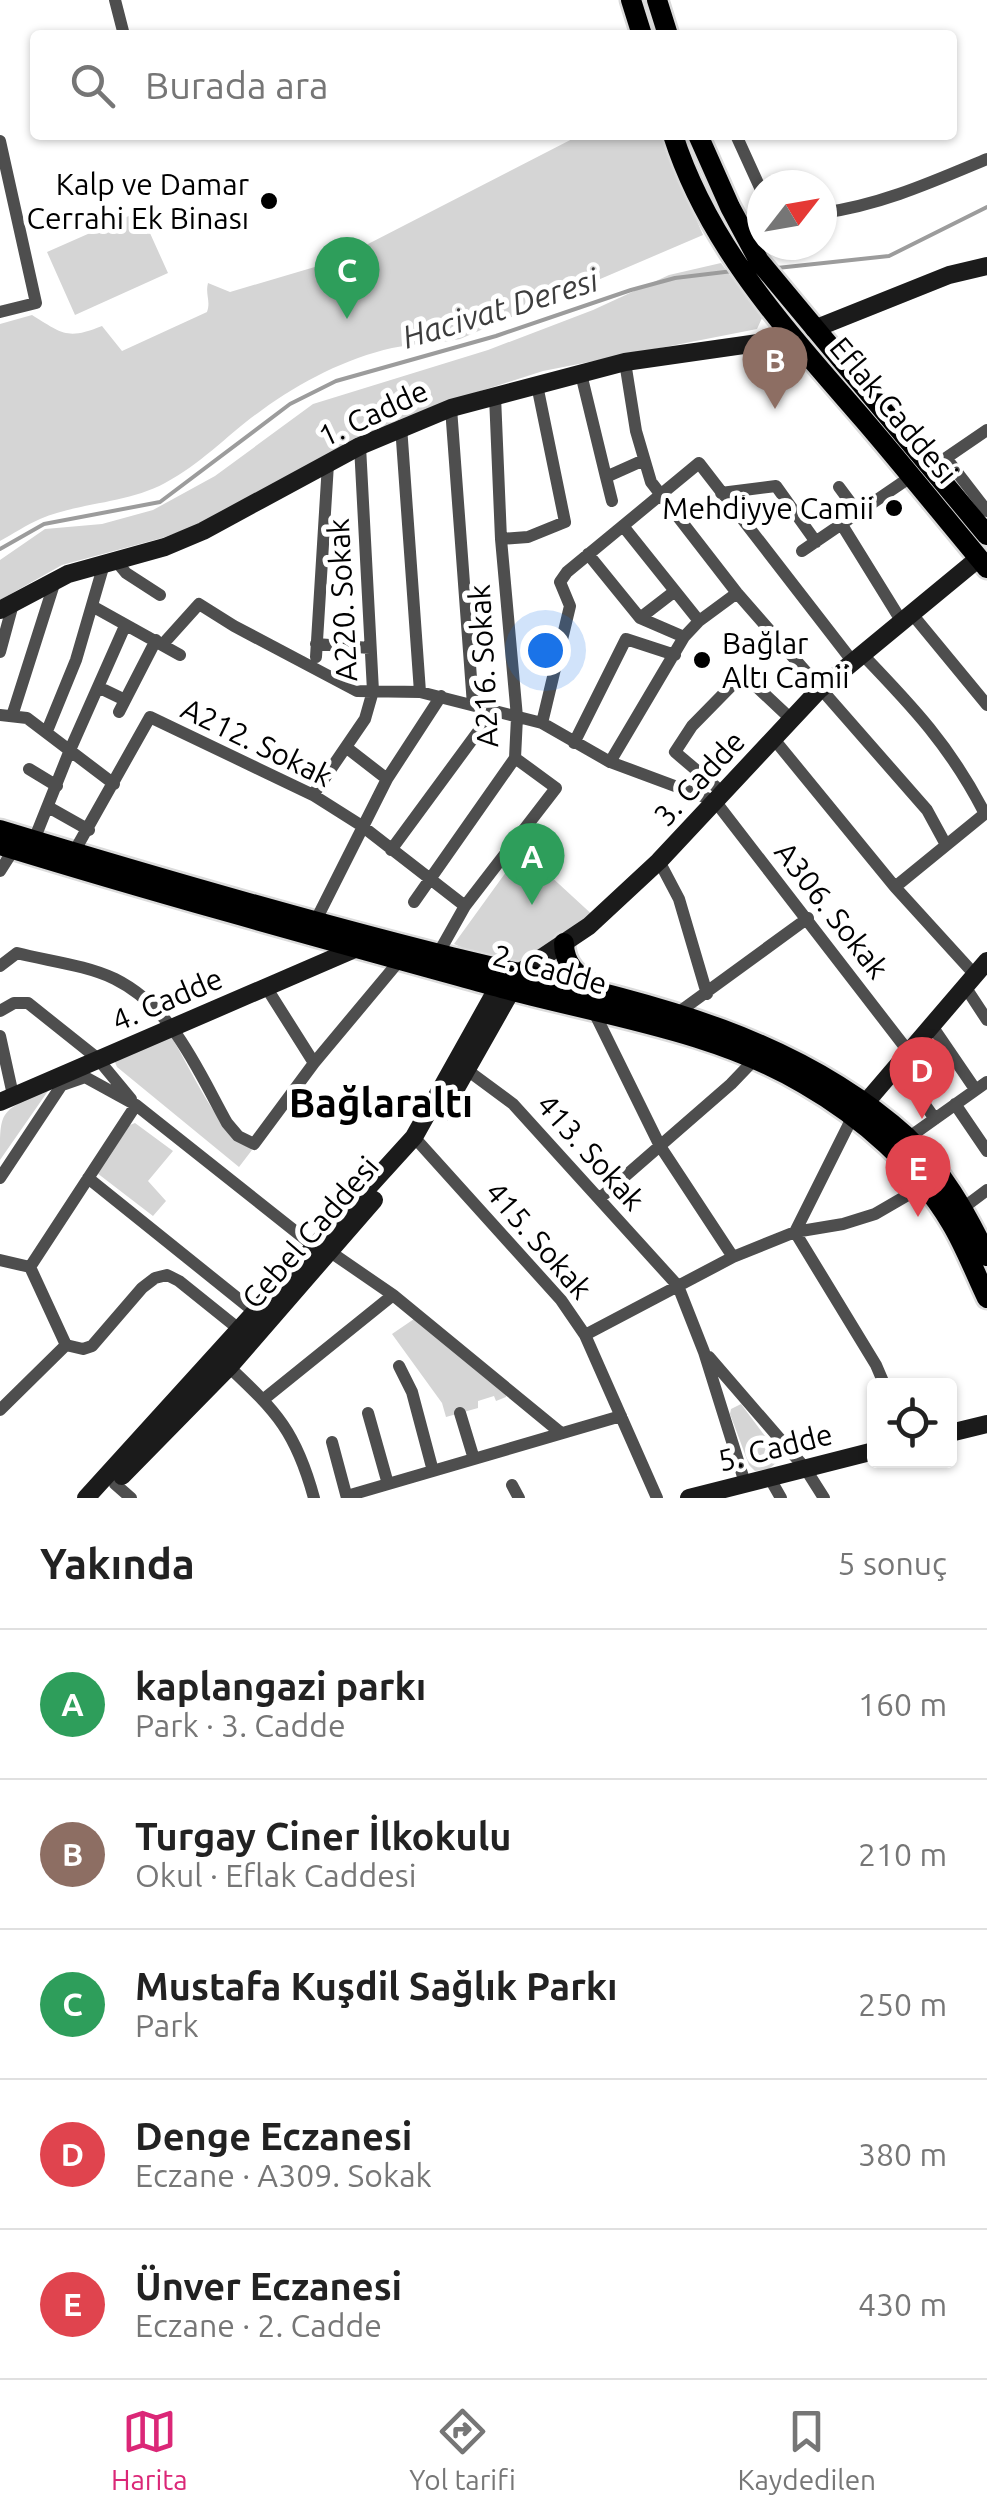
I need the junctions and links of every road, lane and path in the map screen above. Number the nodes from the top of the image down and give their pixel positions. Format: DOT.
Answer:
graph roads {
  1 [pos="116,0"];
  2 [pos="632,0"];
  3 [pos="657,0"];
  4 [pos="123,30"];
  5 [pos="641,30"];
  6 [pos="666,30"];
  7 [pos="675,140"];
  8 [pos="698,140"];
  9 [pos="738,140"];
  10 [pos="0,141"];
  11 [pos="987,159"];
  12 [pos="3,169"];
  13 [pos="752,170"];
  14 [pos="837,211"];
  15 [pos="987,266"];
  16 [pos="0,312"];
  17 [pos="810,324"];
  18 [pos="789,333"];
  19 [pos="626,362"];
  20 [pos="582,374"];
  21 [pos="537,385"];
  22 [pos="495,396"];
  23 [pos="451,408"];
  24 [pos="402,426"];
  25 [pos="986,432"];
  26 [pos="360,446"];
  27 [pos="644,460"];
  28 [pos="328,464"];
  29 [pos="912,476"];
  30 [pos="606,477"];
  31 [pos="839,487"];
  32 [pos="721,493"];
  33 [pos="659,495"];
  34 [pos="612,501"];
  35 [pos="987,511"];
  36 [pos="858,514"];
  37 [pos="842,525"];
  38 [pos="623,526"];
  39 [pos="987,534"];
  40 [pos="501,539"];
  41 [pos="816,542"];
  42 [pos="802,551"];
  43 [pos="588,554"];
  44 [pos="110,562"];
  45 [pos="983,563"];
  46 [pos="55,581"];
  47 [pos="675,591"];
  48 [pos="737,593"];
  49 [pos="160,595"];
  50 [pos="92,606"];
  51 [pos="6,607"];
  52 [pos="640,618"];
  53 [pos="907,618"];
  54 [pos="699,622"];
  55 [pos="125,626"];
  56 [pos="684,638"];
  57 [pos="159,642"];
  58 [pos="370,648"];
  59 [pos="0,652"];
  60 [pos="180,655"];
  61 [pos="675,655"];
  62 [pos="857,658"];
  63 [pos="98,687"];
  64 [pos="819,690"];
  65 [pos="373,691"];
  66 [pos="420,692"];
  67 [pos="441,696"];
  68 [pos="472,705"];
  69 [pos="987,706"];
  70 [pos="494,710"];
  71 [pos="6,716"];
  72 [pos="517,717"];
  73 [pos="791,719"];
  74 [pos="542,723"];
  75 [pos="47,731"];
  76 [pos="773,738"];
  77 [pos="574,743"];
  78 [pos="347,748"];
  79 [pos="70,750"];
  80 [pos="515,758"];
  81 [pos="610,762"];
  82 [pos="29,769"];
  83 [pos="387,779"];
  84 [pos="114,784"];
  85 [pos="57,786"];
  86 [pos="313,795"];
  87 [pos="718,796"];
  88 [pos="50,808"];
  89 [pos="986,812"];
  90 [pos="362,826"];
  91 [pos="0,830"];
  92 [pos="90,830"];
  93 [pos="34,840"];
  94 [pos="945,844"];
  95 [pos="7,847"];
  96 [pos="391,850"];
  97 [pos="74,852"];
  98 [pos="659,861"];
  99 [pos="0,871"];
  100 [pos="428,880"];
  101 [pos="895,886"];
  102 [pos="414,902"];
  103 [pos="465,906"];
  104 [pos="808,918"];
  105 [pos="316,920"];
  106 [pos="564,943"];
  107 [pos="357,948"];
  108 [pos="438,954"];
  109 [pos="400,960"];
  110 [pos="0,966"];
  111 [pos="976,975"];
  112 [pos="476,980"];
  113 [pos="510,984"];
  114 [pos="266,987"];
  115 [pos="707,994"];
  116 [pos="610,995"];
  117 [pos="0,1011"];
  118 [pos="594,1012"];
  119 [pos="679,1012"];
  120 [pos="484,1014"];
  121 [pos="987,1020"];
  122 [pos="173,1026"];
  123 [pos="932,1026"];
  124 [pos="0,1036"];
  125 [pos="98,1058"];
  126 [pos="902,1058"];
  127 [pos="754,1060"];
  128 [pos="314,1063"];
  129 [pos="462,1067"];
  130 [pos="73,1078"];
  131 [pos="981,1085"];
  132 [pos="7,1099"];
  133 [pos="955,1104"];
  134 [pos="136,1105"];
  135 [pos="858,1111"];
  136 [pos="935,1119"];
  137 [pos="908,1138"];
  138 [pos="418,1141"];
  139 [pos="660,1146"];
  140 [pos="987,1151"];
  141 [pos="0,1178"];
  142 [pos="88,1178"];
  143 [pos="925,1186"];
  144 [pos="987,1190"];
  145 [pos="600,1198"];
  146 [pos="963,1208"];
  147 [pos="795,1232"];
  148 [pos="322,1249"];
  149 [pos="987,1256"];
  150 [pos="733,1257"];
  151 [pos="0,1260"];
  152 [pos="30,1267"];
  153 [pos="678,1286"];
  154 [pos="394,1295"];
  155 [pos="987,1298"];
  156 [pos="250,1325"];
  157 [pos="585,1335"];
  158 [pos="66,1346"];
  159 [pos="704,1352"];
  160 [pos="228,1366"];
  161 [pos="399,1366"];
  162 [pos="881,1378"];
  163 [pos="264,1399"];
  164 [pos="0,1410"];
  165 [pos="368,1413"];
  166 [pos="460,1413"];
  167 [pos="622,1416"];
  168 [pos="987,1424"];
  169 [pos="957,1430"];
  170 [pos="561,1433"];
  171 [pos="332,1442"];
  172 [pos="867,1453"];
  173 [pos="474,1459"];
  174 [pos="805,1468"];
  175 [pos="433,1470"];
  176 [pos="769,1477"];
  177 [pos="745,1483"];
  178 [pos="114,1484"];
  179 [pos="388,1484"];
  180 [pos="374,1493"];
  181 [pos="347,1497"];
  182 [pos="86,1498"];
  183 [pos="101,1498"];
  184 [pos="131,1498"];
  185 [pos="314,1498"];
  186 [pos="657,1498"];
  187 [pos="689,1498"];
  188 [pos="781,1498"];
  189 [pos="824,1498"];
  1 -- 4 [label="street"];
  2 -- 5 [label="main road"];
  3 -- 6 [label="main road"];
  7 -- 18 [label="main road, Eflak Caddesi"];
  8 -- 17 [label="main road, Eflak Caddesi"];
  9 -- 13 [label="street"];
  10 -- 12 [label="street"];
  11 -- 14 [label="street"];
  12 -- 16 [label="street"];
  15 -- 17 [label="main road"];
  17 -- 39 [label="main road, Eflak Caddesi"];
  18 -- 19 [label="main road, 1. Cadde"];
  18 -- 29 [label="main road, Eflak Caddesi"];
  19 -- 20 [label="main road, 1. Cadde"];
  19 -- 27 [label="street"];
  20 -- 21 [label="main road, 1. Cadde"];
  20 -- 30 [label="street"];
  21 -- 22 [label="main road, 1. Cadde"];
  21 -- 40 [label="street"];
  22 -- 23 [label="main road, 1. Cadde"];
  22 -- 40 [label="street, A216. Sokak"];
  23 -- 24 [label="main road, 1. Cadde"];
  23 -- 68 [label="street"];
  24 -- 26 [label="main road, 1. Cadde"];
  24 -- 66 [label="street"];
  25 -- 35 [label="street"];
  26 -- 28 [label="main road, 1. Cadde"];
  26 -- 58 [label="street, A220. Sokak"];
  27 -- 30 [label="street"];
  27 -- 33 [label="street"];
  28 -- 44 [label="main road, 1. Cadde"];
  28 -- 58 [label="street"];
  29 -- 36 [label="street"];
  29 -- 45 [label="main road, Eflak Caddesi"];
  30 -- 34 [label="street"];
  31 -- 36 [label="street"];
  32 -- 33 [label="street"];
  32 -- 41 [label="street"];
  32 -- 62 [label="street"];
  33 -- 38 [label="street"];
  33 -- 48 [label="street"];
  36 -- 37 [label="street"];
  37 -- 41 [label="street"];
  37 -- 53 [label="street"];
  38 -- 43 [label="street"];
  38 -- 47 [label="street"];
  40 -- 72 [label="street, A216. Sokak"];
  41 -- 42 [label="street"];
  43 -- 52 [label="street"];
  43 -- 74 [label="street"];
  44 -- 46 [label="main road, 1. Cadde"];
  44 -- 49 [label="street"];
  44 -- 50 [label="street"];
  45 -- 53 [label="main road, 3. Cadde"];
  46 -- 51 [label="main road, 1. Cadde"];
  46 -- 71 [label="street"];
  47 -- 52 [label="street"];
  47 -- 54 [label="street"];
  48 -- 54 [label="street"];
  48 -- 64 [label="street"];
  50 -- 55 [label="street"];
  50 -- 75 [label="street"];
  51 -- 59 [label="street"];
  52 -- 56 [label="street"];
  53 -- 62 [label="main road, 3. Cadde"];
  53 -- 69 [label="street"];
  54 -- 56 [label="street"];
  55 -- 57 [label="street"];
  55 -- 63 [label="street"];
  56 -- 61 [label="street"];
  57 -- 60 [label="street"];
  57 -- 63 [label="street"];
  57 -- 65 [label="street"];
  58 -- 65 [label="street, A220. Sokak"];
  61 -- 77 [label="street"];
  61 -- 81 [label="street"];
  62 -- 64 [label="main road, 3. Cadde"];
  62 -- 89 [label="street"];
  63 -- 79 [label="street"];
  64 -- 73 [label="main road, 3. Cadde"];
  64 -- 94 [label="street"];
  65 -- 66 [label="street"];
  65 -- 78 [label="street, A220. Sokak"];
  66 -- 67 [label="street"];
  67 -- 68 [label="street"];
  67 -- 83 [label="street"];
  68 -- 70 [label="street"];
  70 -- 72 [label="street"];
  70 -- 96 [label="street"];
  71 -- 75 [label="street"];
  72 -- 74 [label="street"];
  72 -- 80 [label="street, A216. Sokak"];
  73 -- 76 [label="main road, 3. Cadde"];
  73 -- 87 [label="street, A306. Sokak"];
  74 -- 77 [label="street"];
  75 -- 79 [label="street"];
  76 -- 87 [label="main road, 3. Cadde"];
  76 -- 101 [label="street"];
  77 -- 81 [label="street"];
  78 -- 83 [label="street"];
  78 -- 86 [label="street, A220. Sokak"];
  79 -- 84 [label="street"];
  79 -- 85 [label="street"];
  80 -- 100 [label="street, A216. Sokak"];
  80 -- 103 [label="street"];
  81 -- 87 [label="street"];
  82 -- 85 [label="street"];
  83 -- 90 [label="street"];
  84 -- 86 [label="street, A212. Sokak"];
  84 -- 92 [label="street, A212. Sokak"];
  85 -- 88 [label="street"];
  86 -- 90 [label="street, A212. Sokak"];
  87 -- 98 [label="main road, 3. Cadde"];
  87 -- 104 [label="street, A306. Sokak"];
  88 -- 92 [label="street"];
  88 -- 93 [label="street"];
  89 -- 94 [label="street"];
  90 -- 96 [label="street, A212. Sokak"];
  90 -- 105 [label="street"];
  91 -- 93 [label="main road, 2. Cadde"];
  92 -- 97 [label="street, A212. Sokak"];
  93 -- 97 [label="main road, 2. Cadde"];
  94 -- 101 [label="street"];
  95 -- 99 [label="street"];
  95 -- 107 [label="main road, 2. Cadde"];
  96 -- 100 [label="street, A212. Sokak"];
  97 -- 105 [label="main road, 2. Cadde"];
  98 -- 106 [label="main road, 3. Cadde"];
  98 -- 115 [label="street"];
  100 -- 102 [label="street, A216. Sokak"];
  100 -- 103 [label="street, A212. Sokak"];
  101 -- 111 [label="street"];
  103 -- 108 [label="street"];
  104 -- 115 [label="street"];
  104 -- 126 [label="street, A306. Sokak"];
  105 -- 108 [label="main road, 2. Cadde"];
  106 -- 113 [label="main road, 3. Cadde"];
  106 -- 116 [label="main road"];
  107 -- 109 [label="main road, 2. Cadde"];
  107 -- 114 [label="main road, 4. Cadde"];
  108 -- 113 [label="main road, 2. Cadde"];
  109 -- 112 [label="main road, 2. Cadde"];
  109 -- 128 [label="street"];
  110 -- 122 [label="street"];
  111 -- 121 [label="street"];
  111 -- 123 [label="main road"];
  112 -- 113 [label="main road, 2. Cadde"];
  112 -- 120 [label="main road"];
  113 -- 116 [label="main road, 2. Cadde"];
  113 -- 118 [label="main road, 2. Cadde"];
  113 -- 120 [label="main road, Cebel Caddesi"];
  113 -- 129 [label="main road, Cebel Caddesi"];
  114 -- 122 [label="main road, 4. Cadde"];
  114 -- 128 [label="street"];
  115 -- 119 [label="street"];
  116 -- 119 [label="main road, 2. Cadde"];
  117 -- 125 [label="street"];
  118 -- 127 [label="main road, 2. Cadde"];
  118 -- 139 [label="street"];
  119 -- 135 [label="main road, 2. Cadde"];
  120 -- 129 [label="main road, Cebel Caddesi"];
  122 -- 125 [label="main road, 4. Cadde"];
  122 -- 128 [label="street"];
  123 -- 126 [label="main road"];
  123 -- 131 [label="street"];
  124 -- 132 [label="street"];
  125 -- 130 [label="main road, 4. Cadde"];
  125 -- 134 [label="street"];
  126 -- 135 [label="main road"];
  126 -- 136 [label="street, A306. Sokak"];
  127 -- 135 [label="main road, 2. Cadde"];
  127 -- 139 [label="street"];
  129 -- 138 [label="main road, Cebel Caddesi"];
  129 -- 145 [label="street, 413. Sokak"];
  130 -- 132 [label="main road, 4. Cadde"];
  130 -- 134 [label="street"];
  130 -- 141 [label="street"];
  131 -- 133 [label="street"];
  133 -- 136 [label="street"];
  133 -- 140 [label="street"];
  134 -- 142 [label="street"];
  134 -- 148 [label="street"];
  135 -- 137 [label="main road, 2. Cadde"];
  135 -- 143 [label="main road, 2. Cadde"];
  135 -- 147 [label="street"];
  136 -- 137 [label="street"];
  137 -- 146 [label="main road, 2. Cadde"];
  138 -- 148 [label="main road, Cebel Caddesi"];
  138 -- 157 [label="street, 415. Sokak"];
  139 -- 145 [label="street"];
  139 -- 150 [label="street"];
  142 -- 152 [label="street"];
  142 -- 156 [label="street"];
  143 -- 147 [label="street"];
  143 -- 155 [label="main road, 2. Cadde"];
  144 -- 146 [label="street"];
  145 -- 153 [label="street, 413. Sokak"];
  146 -- 149 [label="main road, 2. Cadde"];
  147 -- 150 [label="street"];
  147 -- 162 [label="street"];
  148 -- 154 [label="street"];
  148 -- 156 [label="main road, Cebel Caddesi"];
  150 -- 153 [label="street"];
  151 -- 152 [label="street"];
  152 -- 158 [label="street"];
  153 -- 157 [label="street"];
  153 -- 159 [label="street"];
  154 -- 163 [label="street"];
  154 -- 170 [label="street"];
  156 -- 158 [label="street"];
  156 -- 160 [label="main road, Cebel Caddesi"];
  156 -- 182 [label="main road, Cebel Caddesi"];
  157 -- 167 [label="street, 415. Sokak"];
  158 -- 164 [label="street"];
  159 -- 174 [label="street"];
  159 -- 177 [label="street"];
  160 -- 163 [label="street"];
  160 -- 178 [label="main road, Cebel Caddesi"];
  161 -- 175 [label="street"];
  163 -- 185 [label="street"];
  165 -- 179 [label="street"];
  166 -- 173 [label="street"];
  167 -- 170 [label="street"];
  167 -- 186 [label="street, 415. Sokak"];
  168 -- 169 [label="main road"];
  170 -- 173 [label="street"];
  171 -- 181 [label="street"];
  172 -- 174 [label="main road, 5. Cadde"];
  173 -- 175 [label="street"];
  174 -- 176 [label="main road, 5. Cadde"];
  174 -- 189 [label="street"];
  175 -- 179 [label="street"];
  176 -- 177 [label="main road, 5. Cadde"];
  176 -- 188 [label="street"];
  177 -- 187 [label="main road, 5. Cadde"];
  178 -- 183 [label="main road, Cebel Caddesi"];
  178 -- 184 [label="street"];
  179 -- 180 [label="street"];
  180 -- 181 [label="street"];
}
